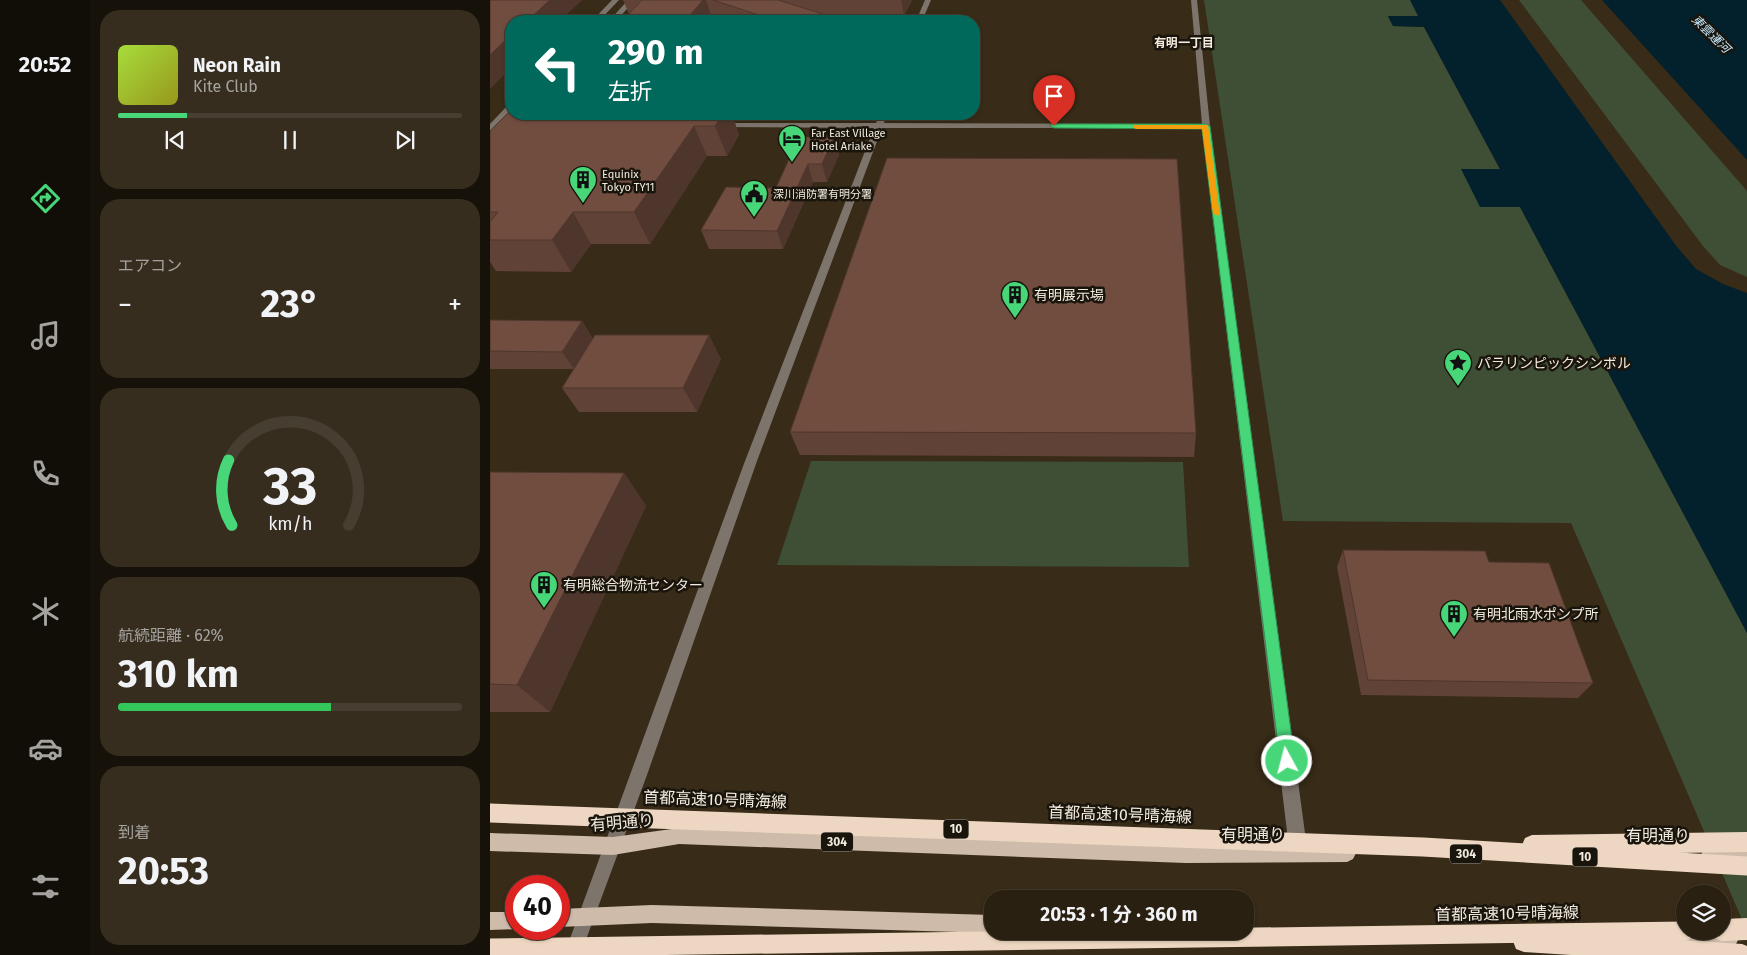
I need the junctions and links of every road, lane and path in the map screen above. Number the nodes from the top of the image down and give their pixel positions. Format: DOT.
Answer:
graph roads {
  1 [pos="616,0"];
  2 [pos="632,0"];
  3 [pos="928,0"];
  4 [pos="1194,0"];
  5 [pos="601,15"];
  6 [pos="618,15"];
  7 [pos="922,15"];
  8 [pos="505,113"];
  9 [pos="853,120"];
  10 [pos="881,120"];
  11 [pos="927,120"];
  12 [pos="508,124"];
  13 [pos="712,125"];
  14 [pos="1206,126"];
  15 [pos="492,127"];
  16 [pos="490,813"];
  17 [pos="490,842"];
  18 [pos="1747,842"];
  19 [pos="613,846"];
  20 [pos="1423,847"];
  21 [pos="1299,853"];
  22 [pos="1747,855"];
  23 [pos="1747,866"];
  24 [pos="586,916"];
  25 [pos="570,917"];
  26 [pos="490,921"];
  27 [pos="505,921"];
  28 [pos="984,924"];
  29 [pos="1254,929"];
  30 [pos="1747,929"];
  31 [pos="1731,930"];
  32 [pos="1676,931"];
  33 [pos="1436,936"];
  34 [pos="1747,938"];
  35 [pos="490,948"];
  36 [pos="571,955"];
  37 [pos="1742,955"];
  1 -- 5 [label="street"];
  2 -- 6 [label="street"];
  3 -- 7 [label="street"];
  4 -- 14 [label="street"];
  8 -- 15 [label="street"];
  9 -- 13 [label="street"];
  10 -- 19 [label="street"];
  11 -- 14 [label="street"];
  12 -- 15 [label="street"];
  14 -- 21 [label="street"];
  16 -- 20 [label="highway, 首都高速10号晴海線 / 10, bridge"];
  17 -- 19 [label="main road, 有明通り / 304"];
  18 -- 20 [label="highway, 10, bridge"];
  19 -- 21 [label="main road, 有明通り / 304"];
  19 -- 24 [label="street"];
  20 -- 23 [label="highway, 首都高速10号晴海線 / 10, bridge"];
  21 -- 22 [label="main road, 有明通り / 304, bridge"];
  24 -- 25 [label="main road"];
  24 -- 28 [label="main road"];
  24 -- 36 [label="street"];
  26 -- 27 [label="main road"];
  29 -- 34 [label="main road, bridge"];
  30 -- 31 [label="highway"];
  32 -- 33 [label="highway, 首都高速10号晴海線, bridge"];
  33 -- 35 [label="highway, 首都高速10号晴海線, bridge"];
  33 -- 37 [label="highway, bridge"];
}
